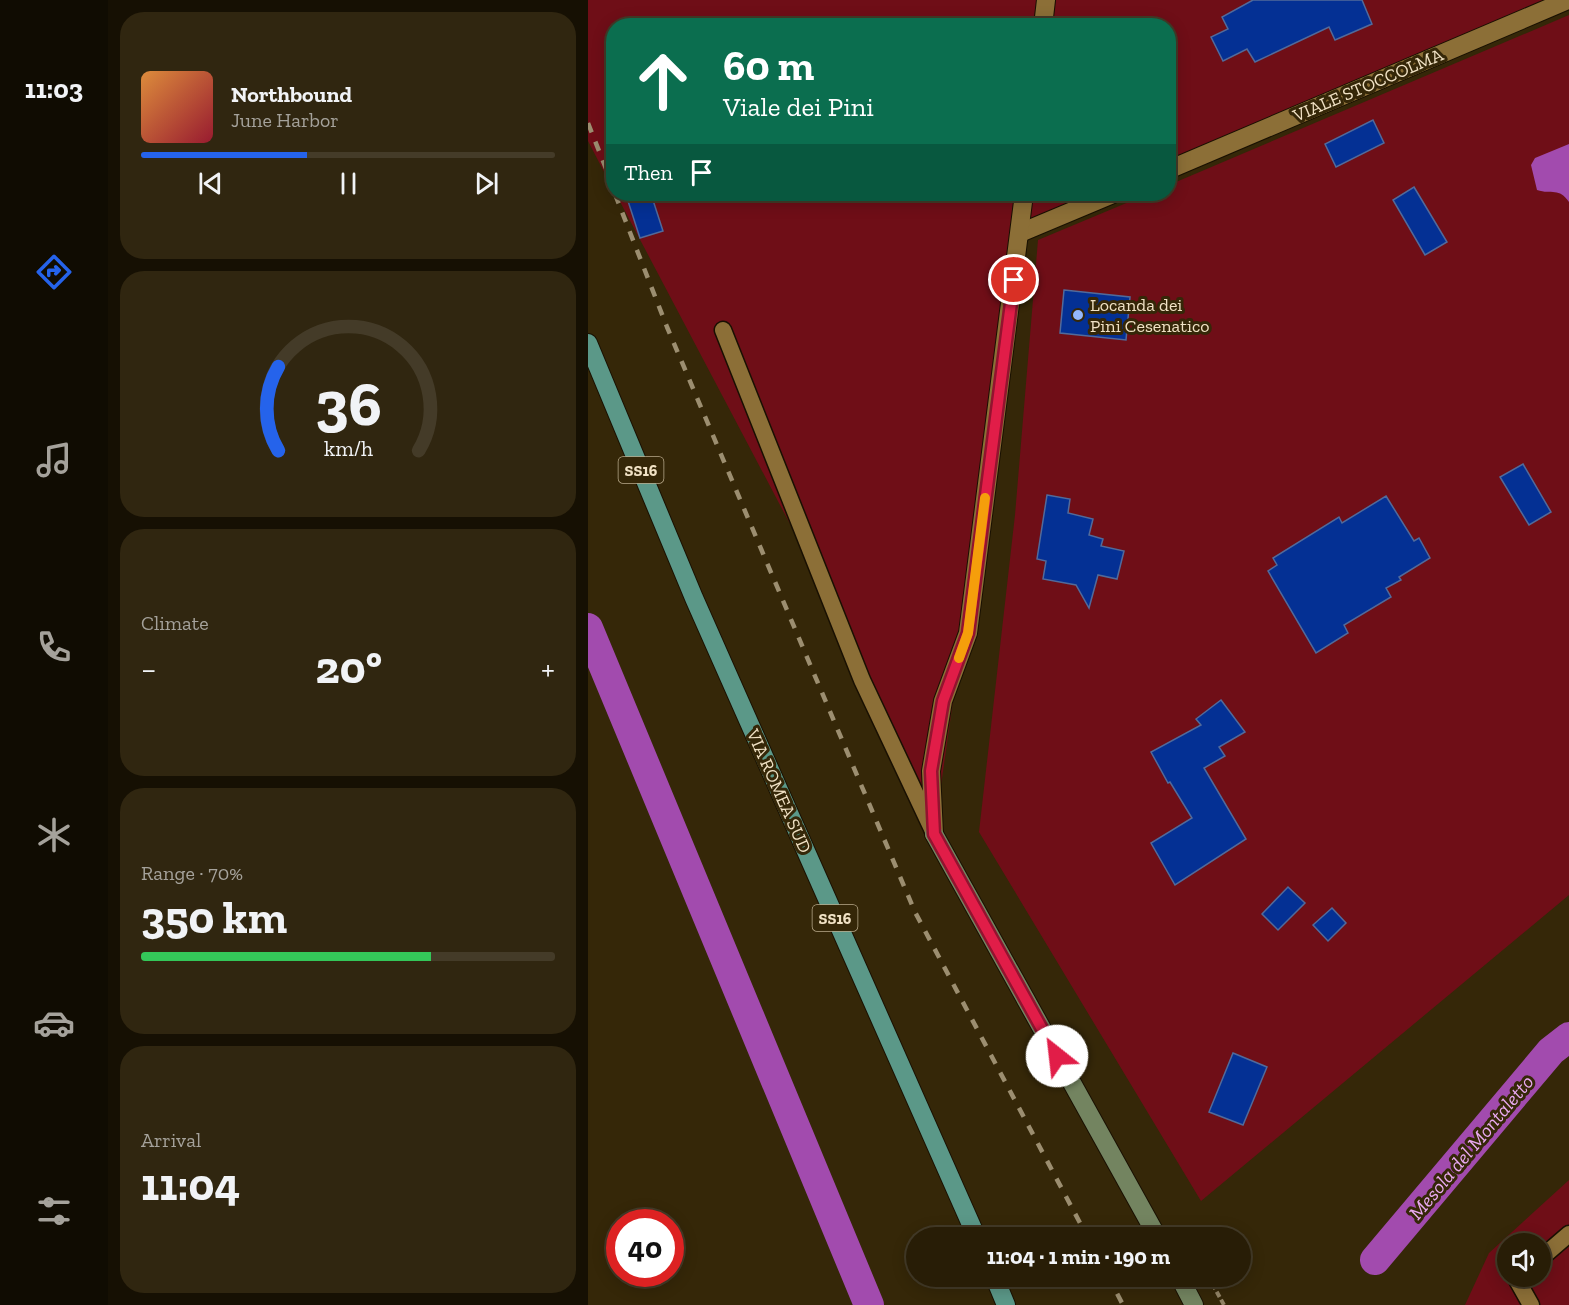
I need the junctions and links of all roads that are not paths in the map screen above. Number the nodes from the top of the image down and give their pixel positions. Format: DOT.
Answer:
graph roads {
  1 [pos="1046,0"];
  2 [pos="1568,0"];
  3 [pos="1044,18"];
  4 [pos="1176,167"];
  5 [pos="1023,201"];
  6 [pos="1096,201"];
  7 [pos="1020,233"];
  8 [pos="723,330"];
  9 [pos="588,343"];
  10 [pos="934,834"];
  11 [pos="971,1227"];
  12 [pos="1152,1227"];
  13 [pos="1569,1234"];
  14 [pos="1551,1250"];
  15 [pos="999,1287"];
  16 [pos="1185,1287"];
  17 [pos="1521,1287"];
  18 [pos="1006,1305"];
  19 [pos="1194,1305"];
  20 [pos="1531,1305"];
  1 -- 3 [label="street"];
  2 -- 4 [label="street, VIALE STOCCOLMA"];
  5 -- 7 [label="street"];
  6 -- 7 [label="street"];
  7 -- 10 [label="street"];
  8 -- 10 [label="lane"];
  9 -- 11 [label="main road, VIA ROMEA SUD / SS16"];
  10 -- 12 [label="street"];
  13 -- 14 [label="lane"];
  15 -- 18 [label="main road"];
  16 -- 19 [label="street"];
  17 -- 20 [label="lane"];
}
